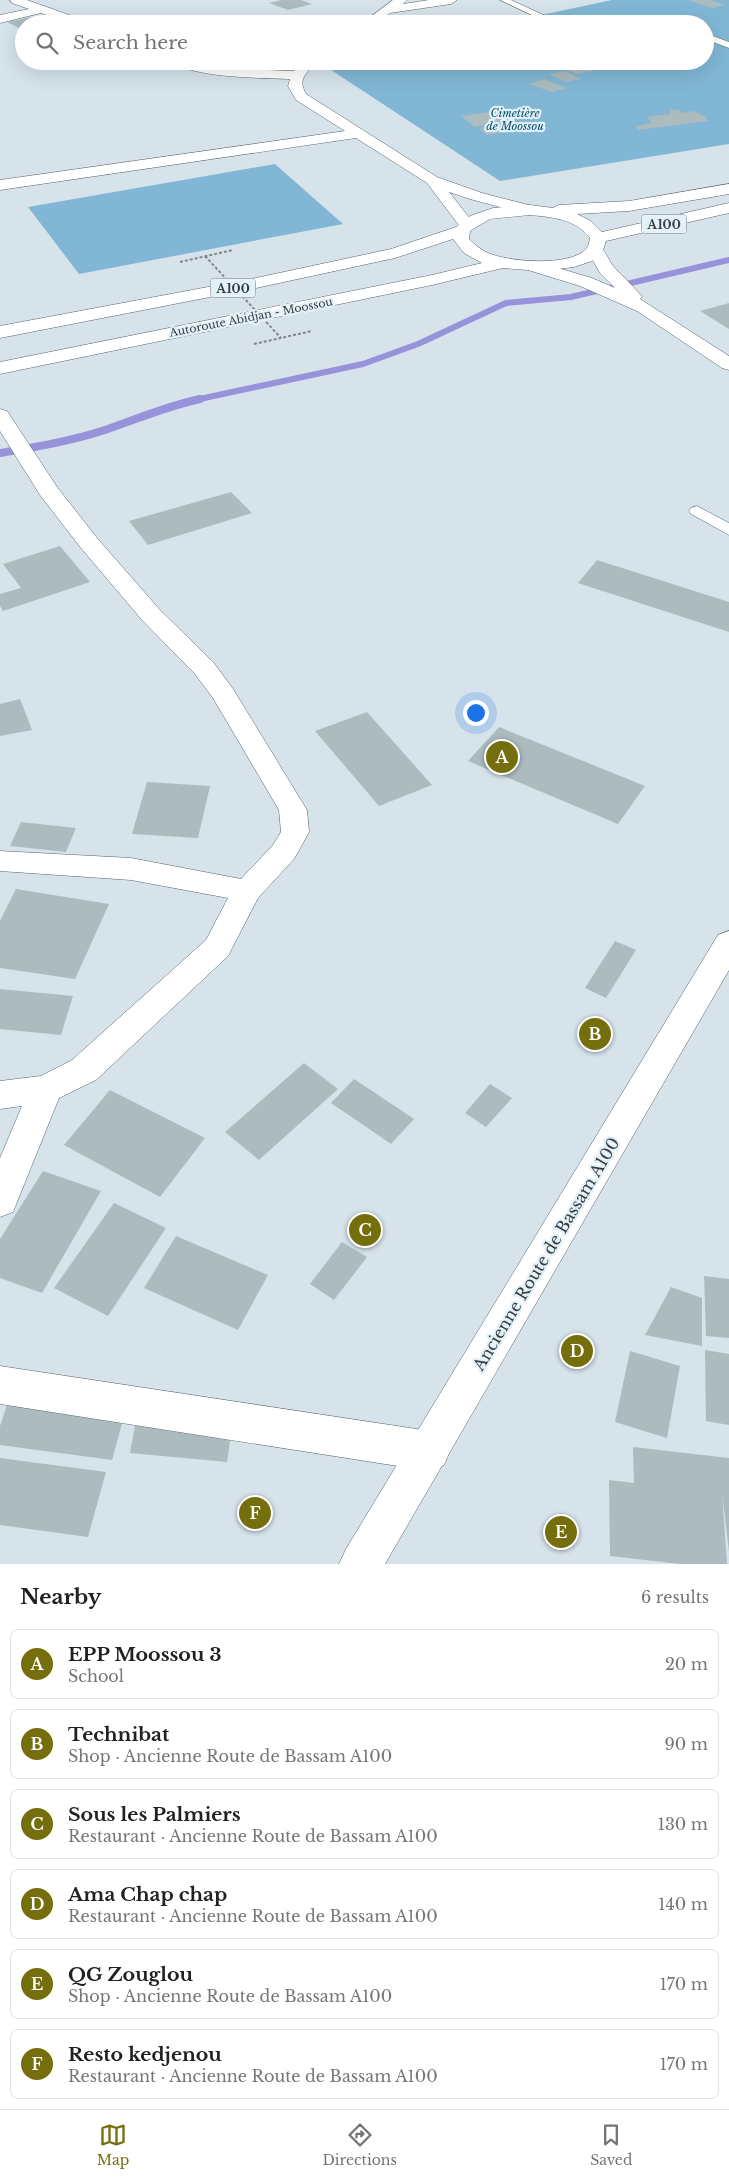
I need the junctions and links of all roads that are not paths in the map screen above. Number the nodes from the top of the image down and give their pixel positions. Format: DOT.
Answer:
graph roads {
  1 [pos="16,0"];
  2 [pos="401,0"];
  3 [pos="451,0"];
  4 [pos="504,0"];
  5 [pos="43,9"];
  6 [pos="389,10"];
  7 [pos="17,15"];
  8 [pos="59,15"];
  9 [pos="381,15"];
  10 [pos="538,15"];
  11 [pos="15,16"];
  12 [pos="0,19"];
  13 [pos="721,33"];
  14 [pos="714,34"];
  15 [pos="714,39"];
  16 [pos="729,45"];
  17 [pos="211,70"];
  18 [pos="302,70"];
  19 [pos="297,75"];
  20 [pos="360,133"];
  21 [pos="432,180"];
  22 [pos="0,185"];
  23 [pos="729,189"];
  24 [pos="729,208"];
  25 [pos="537,211"];
  26 [pos="464,228"];
  27 [pos="596,244"];
  28 [pos="502,263"];
  29 [pos="534,266"];
  30 [pos="643,308"];
  31 [pos="0,332"];
  32 [pos="729,364"];
  33 [pos="0,368"];
  34 [pos="0,415"];
  35 [pos="696,511"];
  36 [pos="729,530"];
  37 [pos="0,862"];
  38 [pos="247,891"];
  39 [pos="729,943"];
  40 [pos="46,1089"];
  41 [pos="0,1095"];
  42 [pos="0,1200"];
  43 [pos="0,1384"];
  44 [pos="430,1450"];
  45 [pos="361,1564"];
  1 -- 5 [label="main road"];
  2 -- 6 [label="main road"];
  3 -- 6 [label="main road"];
  4 -- 10 [label="lane"];
  5 -- 7 [label="main road"];
  5 -- 8 [label="main road"];
  6 -- 9 [label="main road"];
  11 -- 12 [label="main road"];
  13 -- 14 [label="lane"];
  15 -- 16 [label="lane"];
  17 -- 19 [label="main road"];
  18 -- 19 [label="main road"];
  19 -- 20 [label="main road"];
  20 -- 21 [label="main road"];
  20 -- 22 [label="main road"];
  21 -- 25 [label="main road"];
  21 -- 26 [label="main road"];
  23 -- 25 [label="main road, A100"];
  24 -- 27 [label="main road, A100"];
  25 -- 26 [label="main road"];
  25 -- 27 [label="main road"];
  26 -- 28 [label="main road"];
  26 -- 31 [label="main road, A100"];
  27 -- 29 [label="main road"];
  27 -- 30 [label="main road"];
  28 -- 29 [label="main road"];
  28 -- 33 [label="main road, Autoroute Abidjan - Moossou / A100"];
  29 -- 30 [label="main road"];
  30 -- 32 [label="main road"];
  34 -- 38 [label="main road"];
  35 -- 36 [label="lane"];
  37 -- 38 [label="main road"];
  38 -- 40 [label="main road"];
  39 -- 44 [label="main road, Ancienne Route de Bassam A100"];
  40 -- 41 [label="main road"];
  40 -- 42 [label="main road"];
  43 -- 44 [label="main road"];
  44 -- 45 [label="main road, Ancienne Route de Bassam A100"];
}
